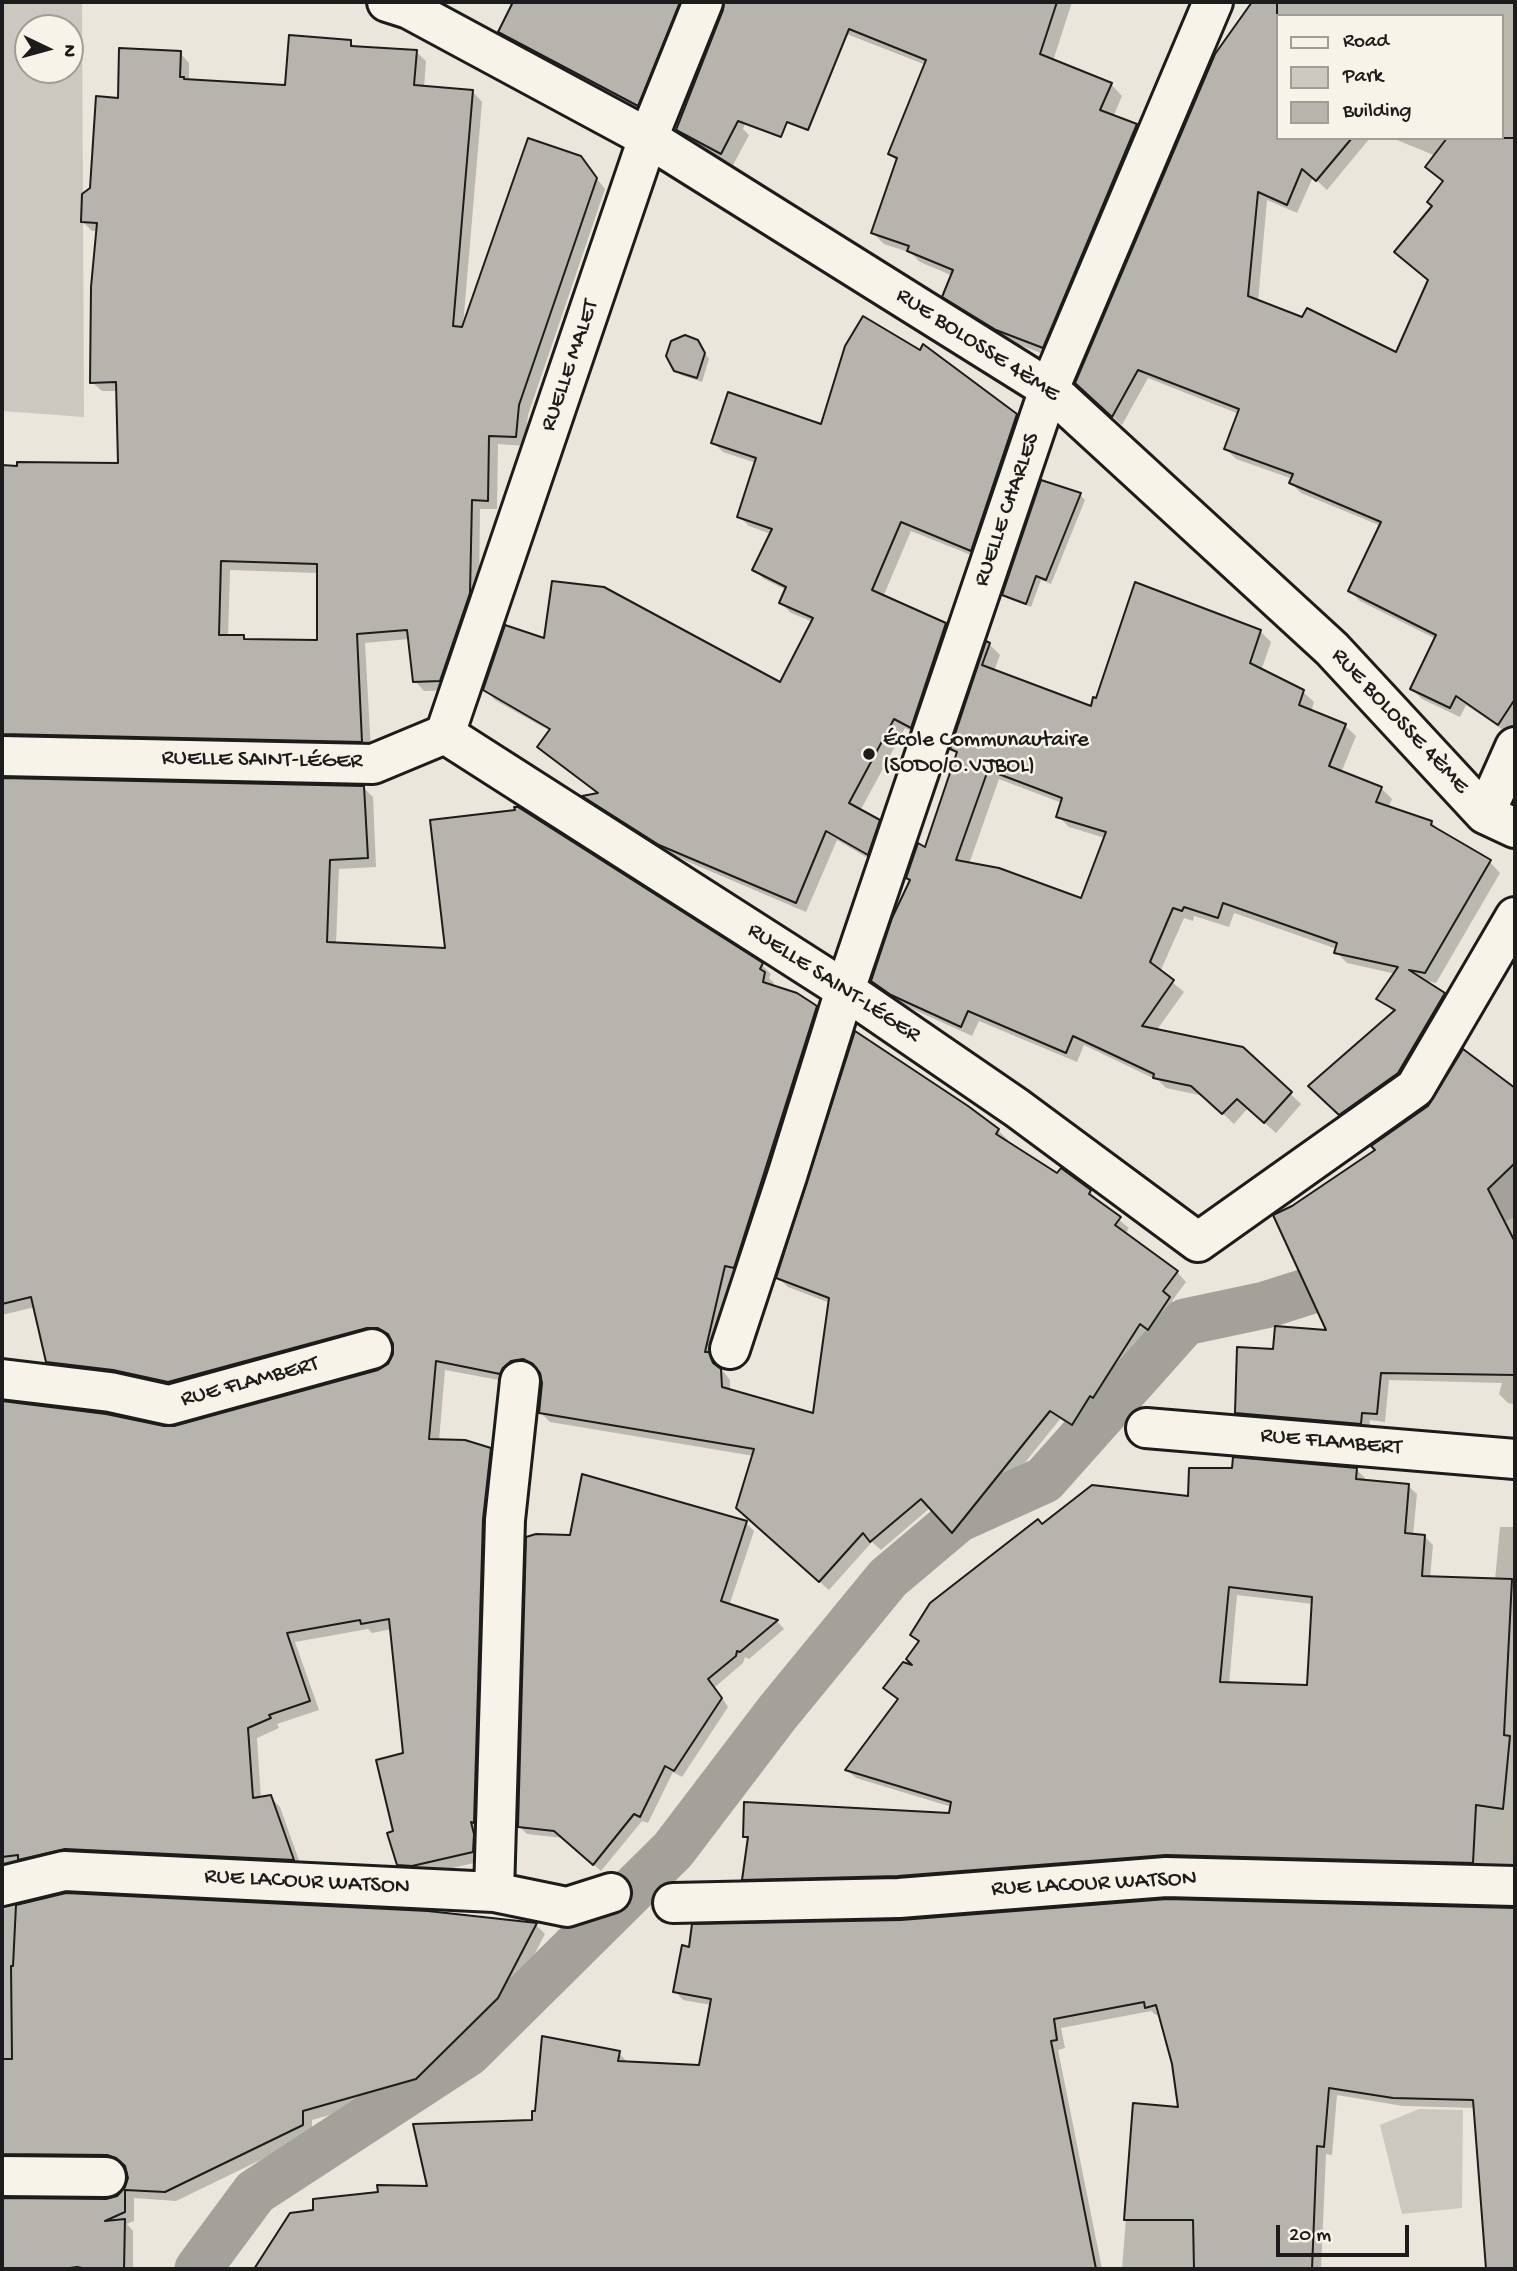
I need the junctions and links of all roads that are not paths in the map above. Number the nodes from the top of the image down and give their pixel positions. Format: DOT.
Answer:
graph roads {
  1 [pos="387,2"];
  2 [pos="703,2"];
  3 [pos="1213,2"];
  4 [pos="648,138"];
  5 [pos="1049,389"];
  6 [pos="445,734"];
  7 [pos="1515,747"];
  8 [pos="2,756"];
  9 [pos="1500,821"];
  10 [pos="1515,917"];
  11 [pos="845,990"];
  12 [pos="372,1349"];
  13 [pos="730,1349"];
  14 [pos="2,1379"];
  15 [pos="520,1381"];
  16 [pos="1146,1428"];
  17 [pos="1515,1459"];
  18 [pos="2,1886"];
  19 [pos="1515,1886"];
  20 [pos="494,1892"];
  21 [pos="611,1893"];
  22 [pos="673,1903"];
  23 [pos="2,2176"];
  24 [pos="106,2177"];
  1 -- 4 [label="street, RUE BOLOSSE 4ÈME"];
  2 -- 4 [label="street, RUELLE MALET"];
  3 -- 5 [label="street, RUELLE CHARLES"];
  4 -- 5 [label="street, RUE BOLOSSE 4ÈME"];
  4 -- 6 [label="street, RUELLE MALET"];
  5 -- 9 [label="street, RUE BOLOSSE 4ÈME"];
  5 -- 11 [label="street, RUELLE CHARLES"];
  6 -- 8 [label="street, RUELLE SAINT-LÉGER"];
  6 -- 11 [label="street, RUELLE SAINT-LÉGER"];
  7 -- 9 [label="street"];
  10 -- 11 [label="street, RUELLE SAINT-LÉGER"];
  11 -- 13 [label="street, RUELLE CHARLES"];
  12 -- 14 [label="street, RUE FLAMBERT"];
  15 -- 20 [label="street"];
  16 -- 17 [label="street, RUE FLAMBERT"];
  18 -- 20 [label="street, RUE LACOUR WATSON"];
  19 -- 22 [label="street, RUE LACOUR WATSON"];
  20 -- 21 [label="street, RUE LACOUR WATSON"];
  23 -- 24 [label="street"];
}
